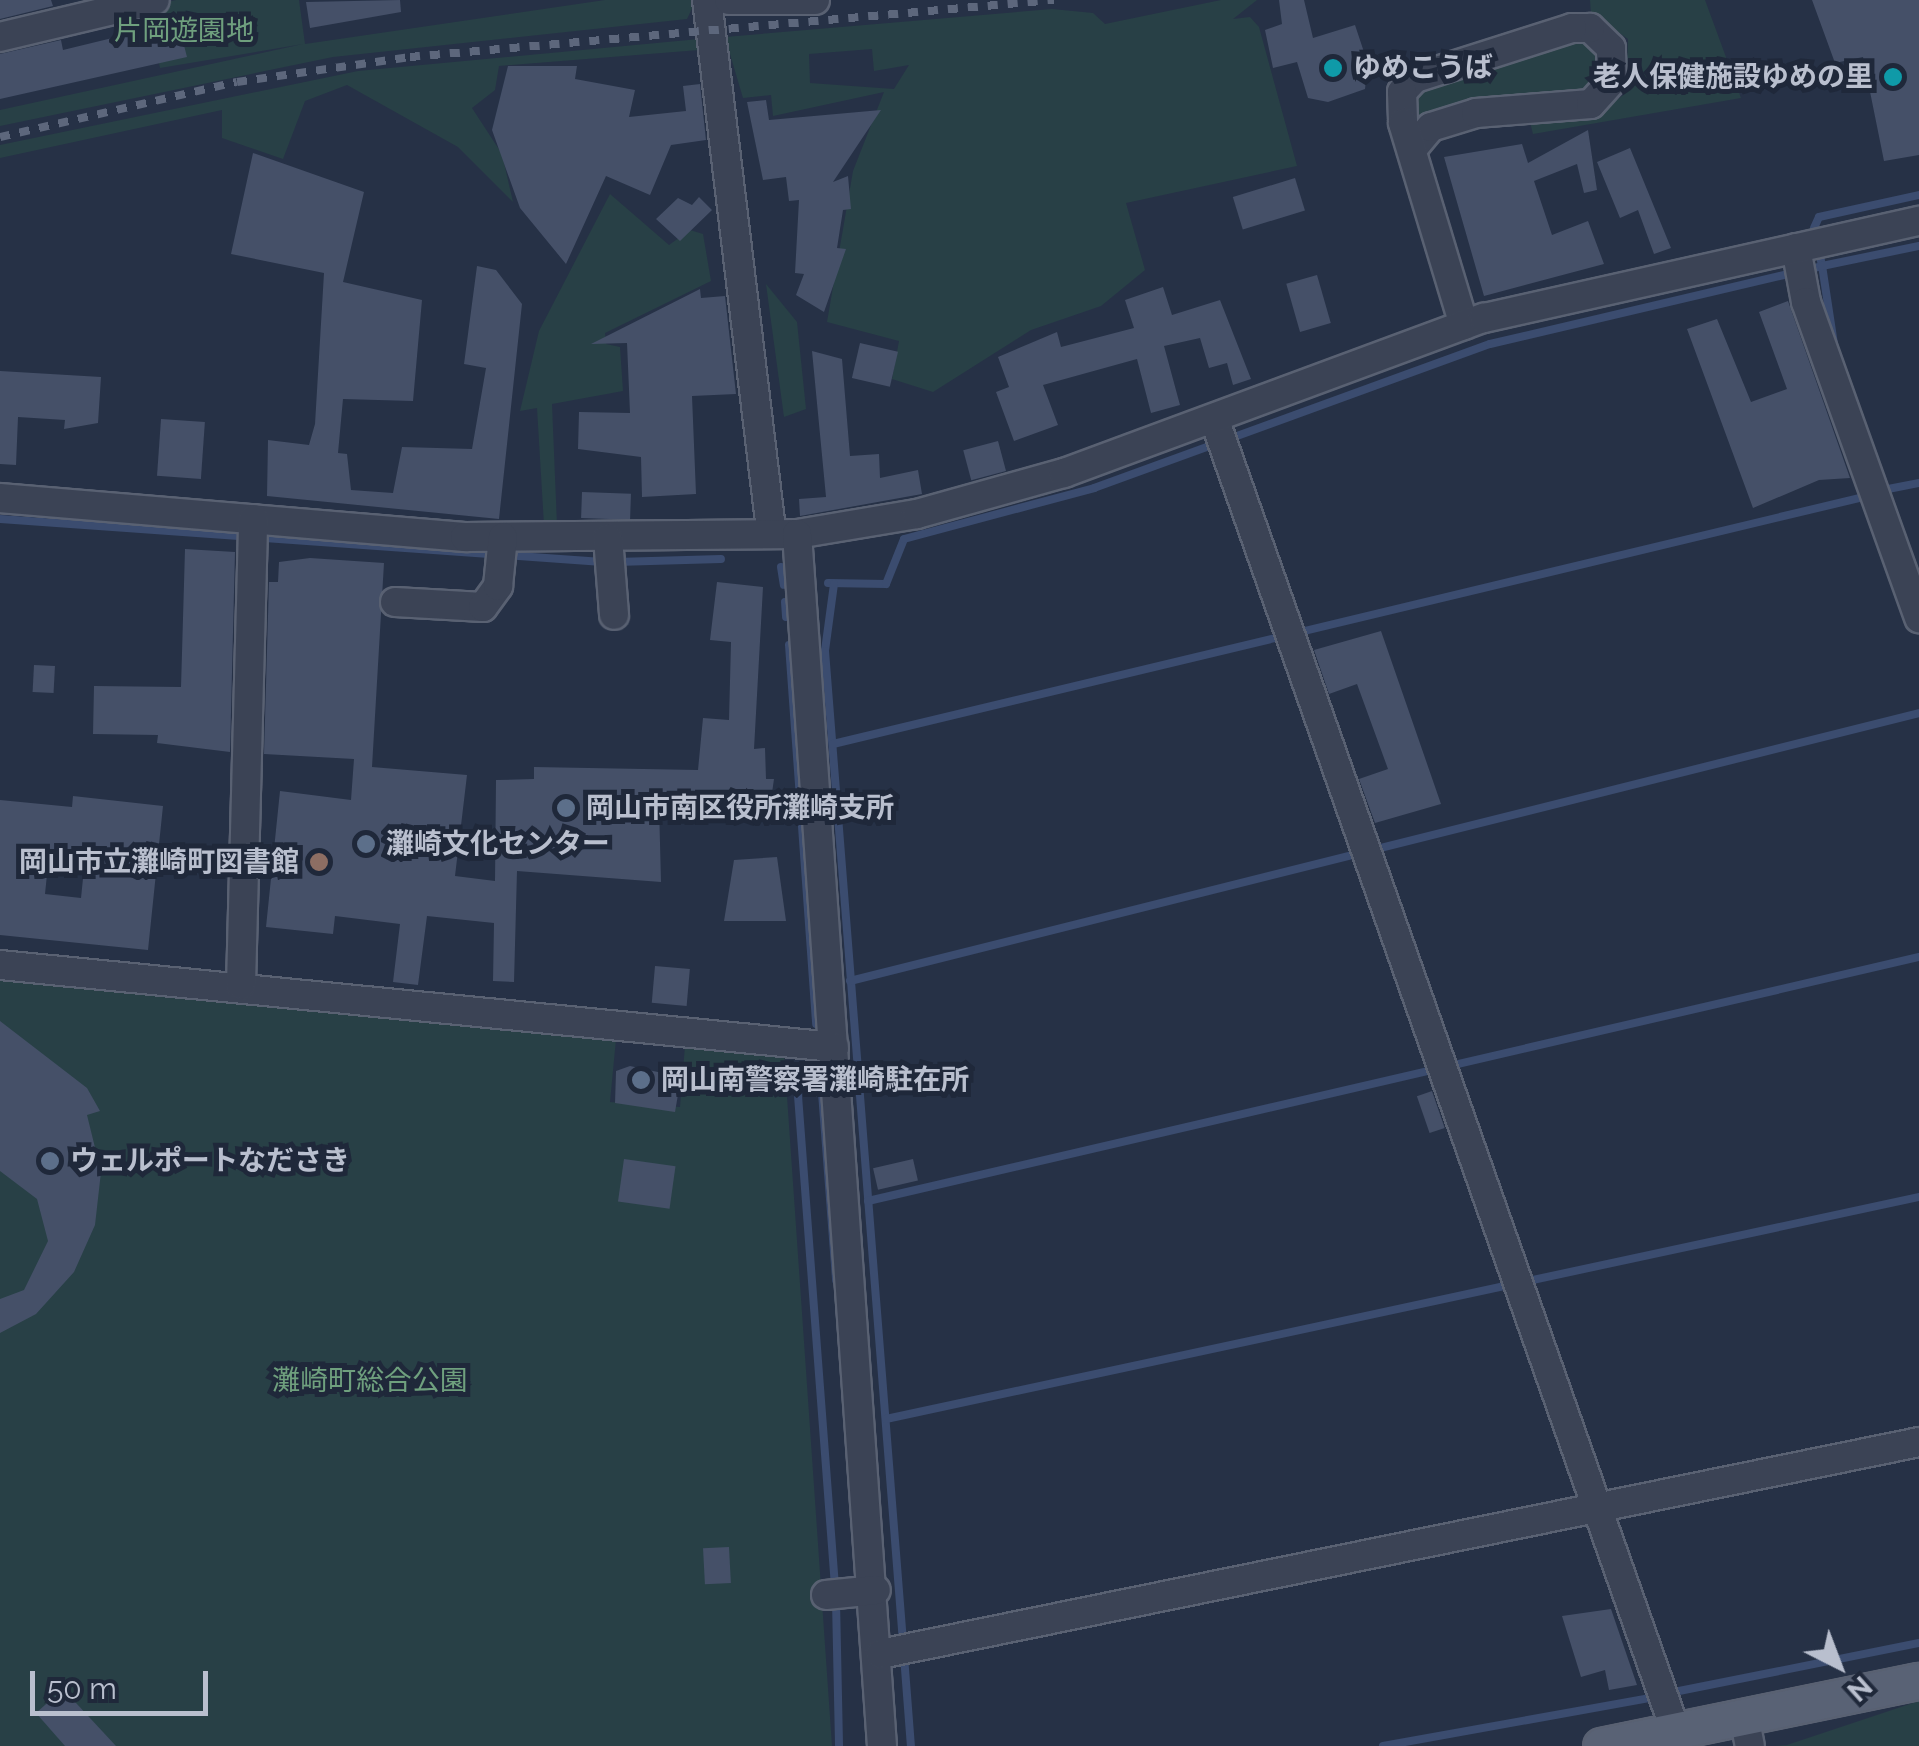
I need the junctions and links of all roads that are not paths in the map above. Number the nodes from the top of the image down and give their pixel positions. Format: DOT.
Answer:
graph roads {
  1 [pos="155,0"];
  2 [pos="707,0"];
  3 [pos="715,0"];
  4 [pos="729,0"];
  5 [pos="815,0"];
  6 [pos="0,37"];
  7 [pos="1414,148"];
  8 [pos="1919,222"];
  9 [pos="1799,264"];
  10 [pos="1464,325"];
  11 [pos="1220,437"];
  12 [pos="0,498"];
  13 [pos="253,531"];
  14 [pos="784,532"];
  15 [pos="502,550"];
  16 [pos="609,554"];
  17 [pos="394,602"];
  18 [pos="614,615"];
  19 [pos="1919,618"];
  20 [pos="0,965"];
  21 [pos="241,986"];
  22 [pos="834,1047"];
  23 [pos="1919,1442"];
  24 [pos="1599,1510"];
  25 [pos="876,1590"];
  26 [pos="836,1594"];
  27 [pos="895,1653"];
  28 [pos="1919,1681"];
  29 [pos="1668,1709"];
  30 [pos="1747,1734"];
  31 [pos="882,1746"];
  32 [pos="1600,1746"];
  1 -- 6 [label="street"];
  2 -- 3 [label="street"];
  2 -- 14 [label="street"];
  4 -- 5 [label="street"];
  7 -- 7 [label="street"];
  7 -- 10 [label="street"];
  8 -- 9 [label="street"];
  9 -- 10 [label="street"];
  9 -- 19 [label="street"];
  10 -- 11 [label="street"];
  11 -- 14 [label="street"];
  11 -- 24 [label="street"];
  12 -- 13 [label="street"];
  13 -- 15 [label="street"];
  13 -- 21 [label="street"];
  14 -- 16 [label="street"];
  14 -- 22 [label="street"];
  15 -- 16 [label="street"];
  15 -- 17 [label="street"];
  16 -- 18 [label="street"];
  20 -- 21 [label="street"];
  21 -- 22 [label="street"];
  22 -- 25 [label="street"];
  23 -- 24 [label="street"];
  24 -- 27 [label="street"];
  24 -- 29 [label="street"];
  25 -- 26 [label="street"];
  25 -- 27 [label="street"];
  27 -- 31 [label="street"];
  28 -- 30 [label="main road"];
  29 -- 30 [label="main road"];
  29 -- 32 [label="main road"];
}
